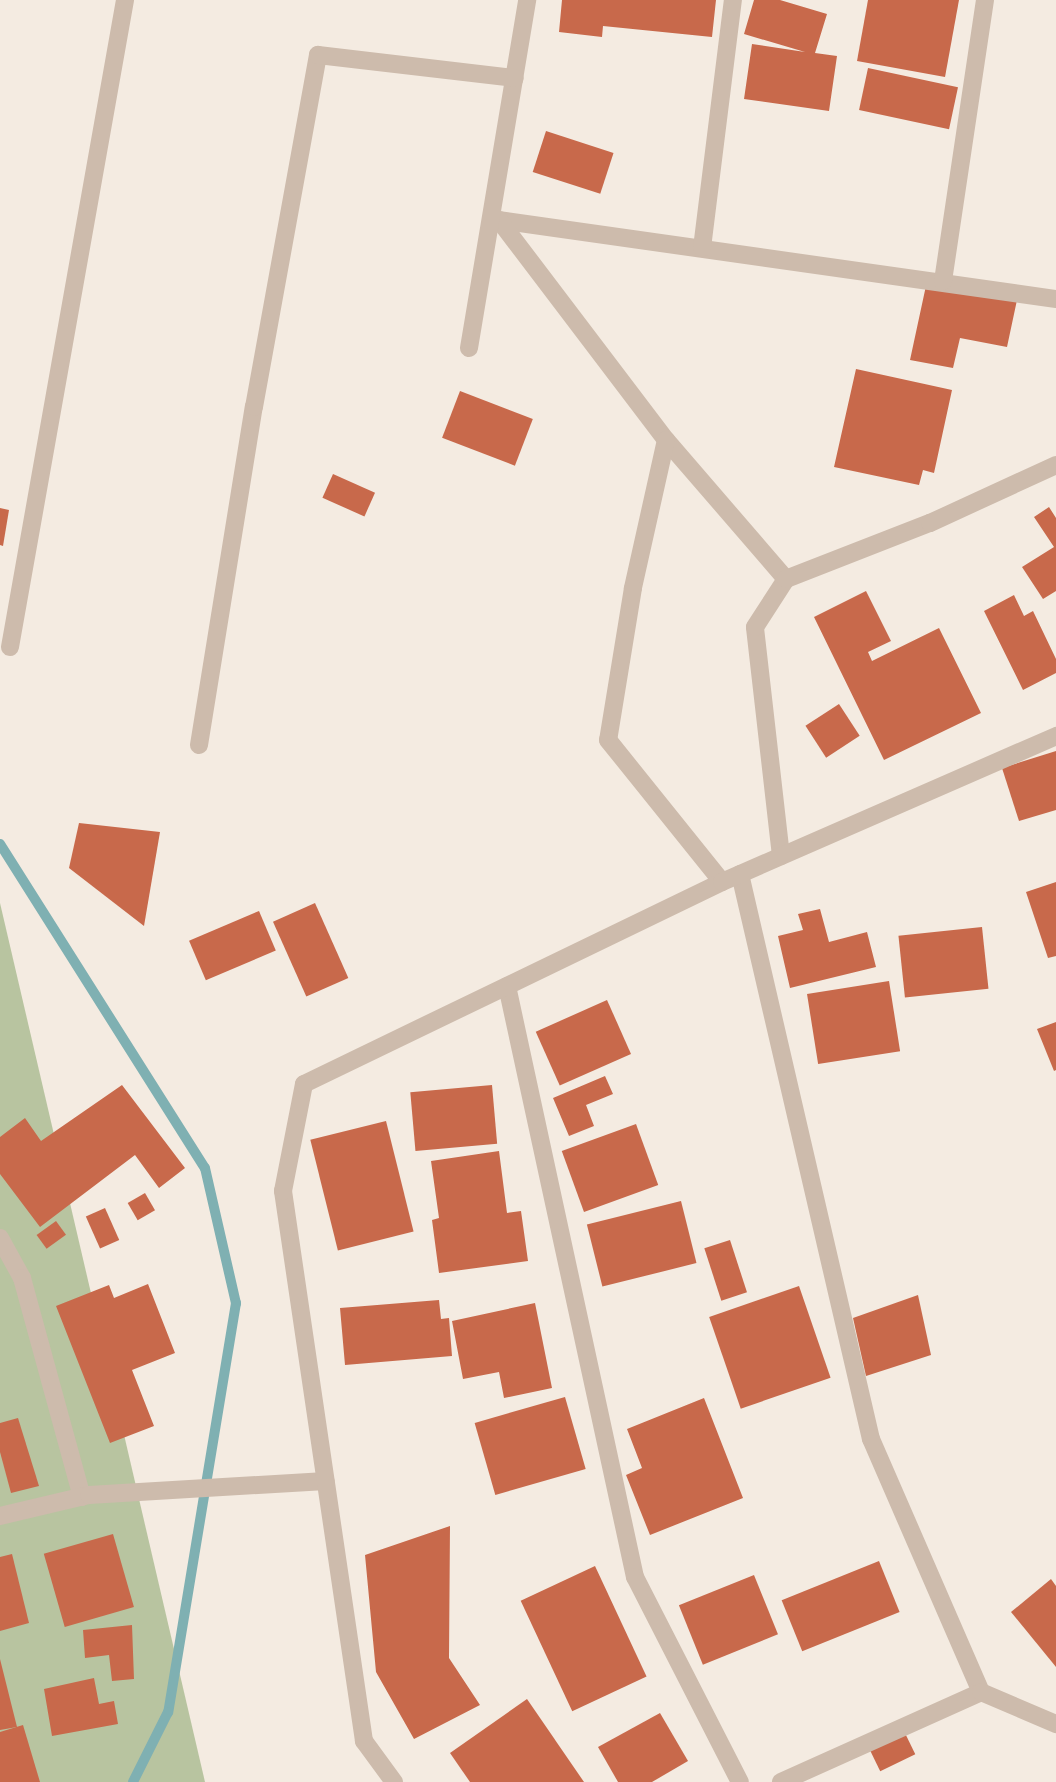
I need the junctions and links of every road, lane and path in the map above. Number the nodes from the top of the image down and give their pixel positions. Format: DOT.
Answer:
graph roads {
  1 [pos="125,0"];
  2 [pos="527,0"];
  3 [pos="733,0"];
  4 [pos="985,0"];
  5 [pos="514,78"];
  6 [pos="495,219"];
  7 [pos="702,248"];
  8 [pos="943,281"];
  9 [pos="1056,299"];
  10 [pos="469,348"];
  11 [pos="666,440"];
  12 [pos="1056,465"];
  13 [pos="786,579"];
  14 [pos="10,647"];
  15 [pos="1056,736"];
  16 [pos="199,744"];
  17 [pos="781,856"];
  18 [pos="740,874"];
  19 [pos="722,882"];
  20 [pos="507,986"];
  21 [pos="0,1238"];
  22 [pos="326,1481"];
  23 [pos="82,1497"];
  24 [pos="0,1516"];
  25 [pos="981,1692"];
  26 [pos="1056,1724"];
  27 [pos="394,1782"];
  28 [pos="740,1782"];
  29 [pos="781,1782"];
  1 -- 14 [label="street"];
  2 -- 5 [label="street"];
  3 -- 7 [label="street"];
  4 -- 8 [label="street"];
  5 -- 6 [label="street"];
  5 -- 16 [label="street"];
  6 -- 7 [label="street"];
  6 -- 10 [label="street"];
  6 -- 11 [label="street"];
  7 -- 8 [label="street"];
  8 -- 9 [label="street"];
  11 -- 13 [label="street"];
  11 -- 19 [label="street"];
  12 -- 13 [label="street"];
  13 -- 17 [label="street"];
  15 -- 17 [label="street"];
  17 -- 18 [label="street"];
  18 -- 19 [label="street"];
  18 -- 25 [label="street"];
  19 -- 20 [label="street"];
  20 -- 22 [label="street"];
  20 -- 28 [label="street"];
  21 -- 23 [label="street"];
  22 -- 23 [label="street"];
  22 -- 27 [label="street"];
  23 -- 24 [label="street"];
  25 -- 26 [label="street"];
  25 -- 29 [label="street"];
}
